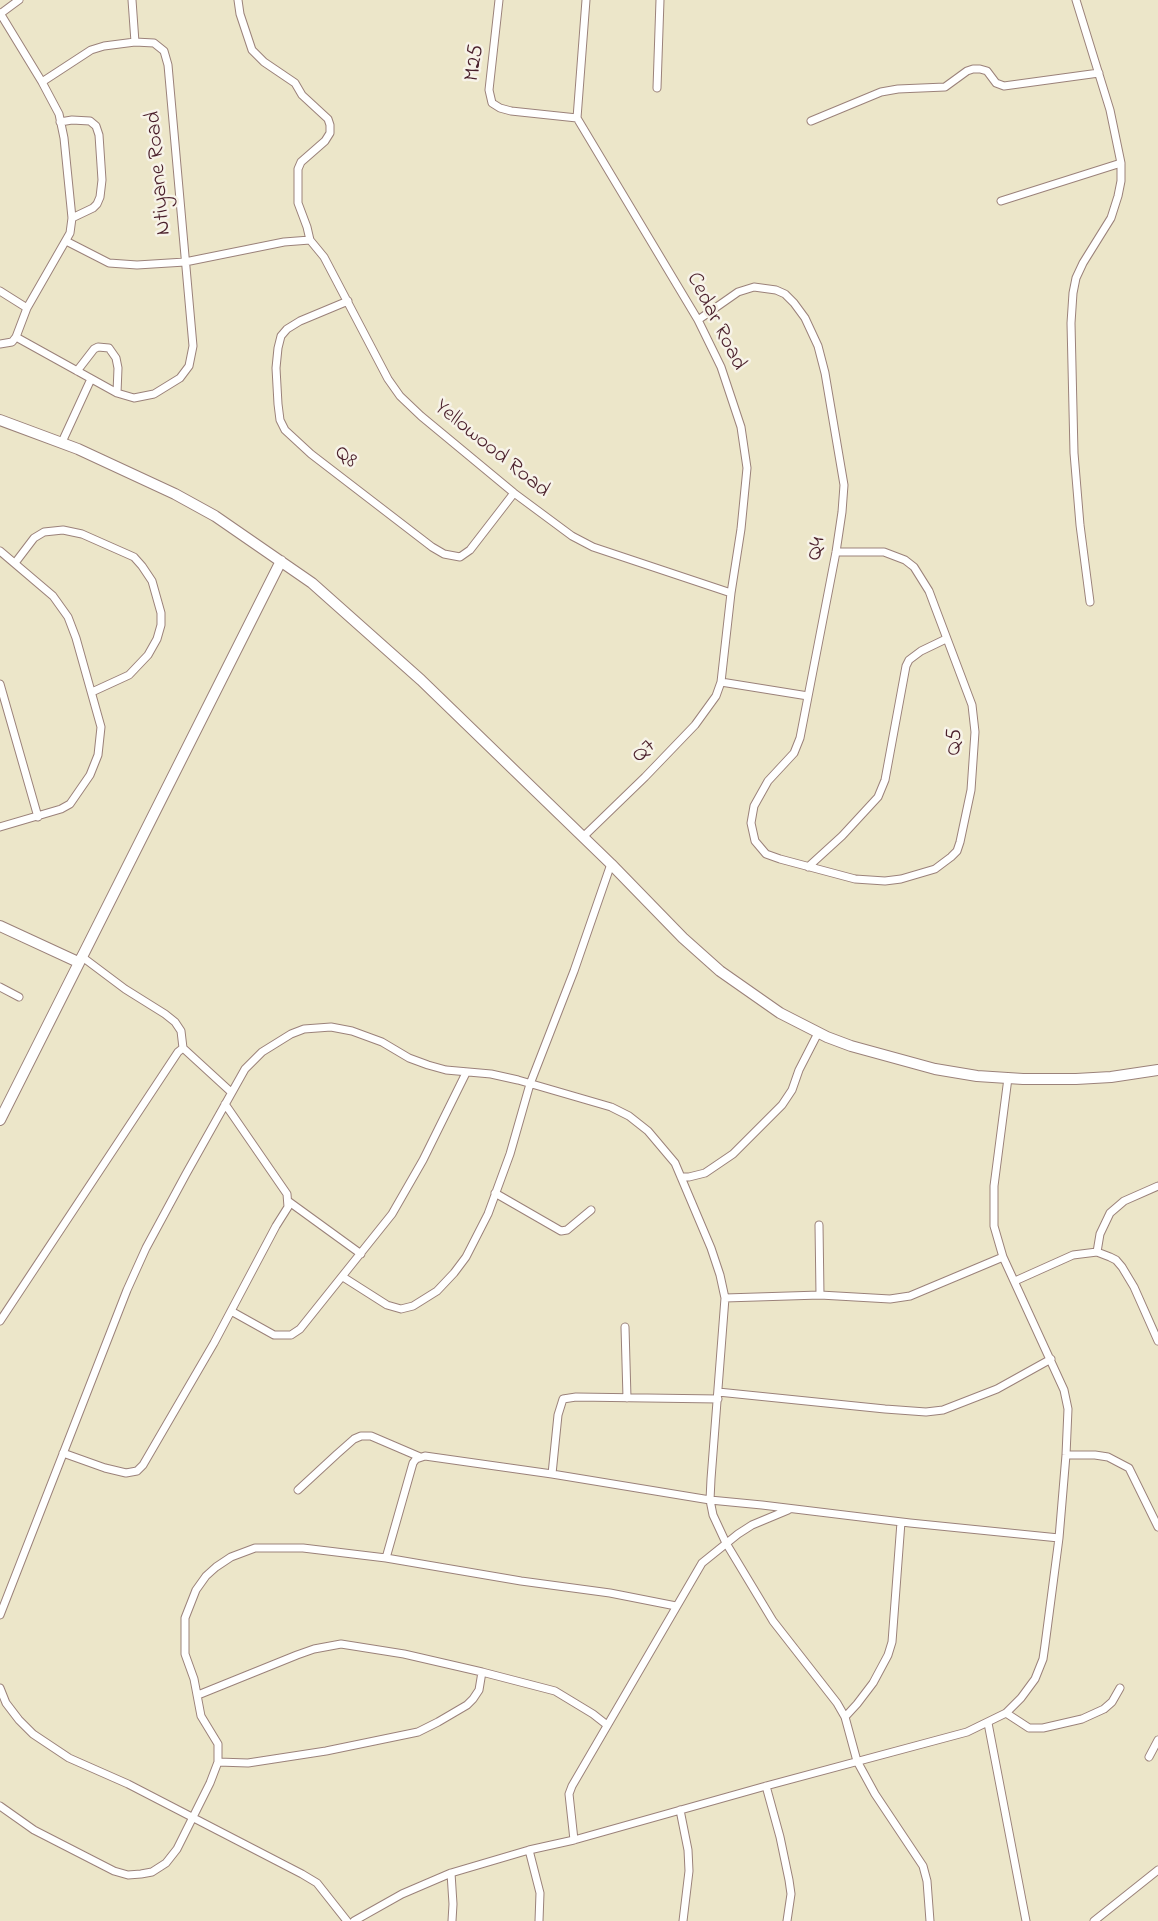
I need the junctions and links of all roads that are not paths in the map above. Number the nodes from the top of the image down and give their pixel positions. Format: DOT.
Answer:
graph roads {
  1 [pos="19,0"];
  2 [pos="132,0"];
  3 [pos="238,0"];
  4 [pos="499,0"];
  5 [pos="586,0"];
  6 [pos="660,0"];
  7 [pos="1076,0"];
  8 [pos="0,14"];
  9 [pos="135,42"];
  10 [pos="1099,73"];
  11 [pos="42,82"];
  12 [pos="657,88"];
  13 [pos="577,118"];
  14 [pos="811,121"];
  15 [pos="60,122"];
  16 [pos="1121,164"];
  17 [pos="1001,201"];
  18 [pos="72,218"];
  19 [pos="310,240"];
  20 [pos="66,241"];
  21 [pos="185,262"];
  22 [pos="0,291"];
  23 [pos="348,301"];
  24 [pos="28,308"];
  25 [pos="698,320"];
  26 [pos="16,337"];
  27 [pos="0,344"];
  28 [pos="77,371"];
  29 [pos="91,379"];
  30 [pos="117,393"];
  31 [pos="0,420"];
  32 [pos="62,442"];
  33 [pos="514,494"];
  34 [pos="0,551"];
  35 [pos="836,552"];
  36 [pos="281,561"];
  37 [pos="14,563"];
  38 [pos="731,593"];
  39 [pos="1090,602"];
  40 [pos="946,639"];
  41 [pos="721,682"];
  42 [pos="0,684"];
  43 [pos="92,692"];
  44 [pos="808,696"];
  45 [pos="38,817"];
  46 [pos="0,828"];
  47 [pos="583,837"];
  48 [pos="611,864"];
  49 [pos="808,867"];
  50 [pos="0,926"];
  51 [pos="80,959"];
  52 [pos="0,987"];
  53 [pos="18,997"];
  54 [pos="818,1033"];
  55 [pos="183,1048"];
  56 [pos="1158,1070"];
  57 [pos="466,1073"];
  58 [pos="1008,1078"];
  59 [pos="530,1084"];
  60 [pos="231,1092"];
  61 [pos="225,1104"];
  62 [pos="0,1120"];
  63 [pos="681,1176"];
  64 [pos="1158,1186"];
  65 [pos="495,1193"];
  66 [pos="288,1200"];
  67 [pos="591,1210"];
  68 [pos="819,1225"];
  69 [pos="1097,1252"];
  70 [pos="361,1254"];
  71 [pos="1003,1257"];
  72 [pos="343,1276"];
  73 [pos="1015,1281"];
  74 [pos="820,1295"];
  75 [pos="725,1298"];
  76 [pos="231,1311"];
  77 [pos="0,1321"];
  78 [pos="626,1327"];
  79 [pos="1158,1341"];
  80 [pos="1051,1359"];
  81 [pos="718,1396"];
  82 [pos="627,1398"];
  83 [pos="63,1453"];
  84 [pos="1066,1455"];
  85 [pos="420,1457"];
  86 [pos="552,1474"];
  87 [pos="298,1490"];
  88 [pos="710,1500"];
  89 [pos="790,1509"];
  90 [pos="902,1522"];
  91 [pos="1158,1527"];
  92 [pos="1058,1538"];
  93 [pos="726,1543"];
  94 [pos="386,1558"];
  95 [pos="676,1606"];
  96 [pos="0,1615"];
  97 [pos="482,1672"];
  98 [pos="0,1688"];
  99 [pos="1120,1688"];
  100 [pos="198,1695"];
  101 [pos="1006,1713"];
  102 [pos="844,1716"];
  103 [pos="988,1724"];
  104 [pos="608,1725"];
  105 [pos="1158,1740"];
  106 [pos="1150,1757"];
  107 [pos="857,1761"];
  108 [pos="218,1762"];
  109 [pos="766,1786"];
  110 [pos="0,1806"];
  111 [pos="680,1810"];
  112 [pos="193,1818"];
  113 [pos="574,1840"];
  114 [pos="529,1850"];
  115 [pos="1158,1870"];
  116 [pos="451,1873"];
  117 [pos="347,1921"];
  118 [pos="354,1921"];
  119 [pos="452,1921"];
  120 [pos="540,1921"];
  121 [pos="683,1921"];
  122 [pos="787,1921"];
  123 [pos="930,1921"];
  124 [pos="1026,1921"];
  125 [pos="1094,1921"];
  1 -- 8 [label="street"];
  2 -- 9 [label="street"];
  3 -- 19 [label="street"];
  4 -- 13 [label="street, M25"];
  5 -- 13 [label="street"];
  6 -- 12 [label="street"];
  7 -- 10 [label="street"];
  8 -- 11 [label="street"];
  9 -- 11 [label="street, Ntiyane Road"];
  9 -- 21 [label="street, Ntiyane Road"];
  10 -- 14 [label="street"];
  10 -- 16 [label="street"];
  11 -- 15 [label="street"];
  13 -- 25 [label="street, Cedar Road"];
  15 -- 18 [label="street"];
  15 -- 18 [label="street"];
  16 -- 17 [label="street"];
  16 -- 39 [label="street"];
  18 -- 20 [label="street"];
  19 -- 21 [label="street"];
  19 -- 23 [label="street, Yellowood Road"];
  20 -- 21 [label="street"];
  20 -- 24 [label="street"];
  21 -- 30 [label="street, Ntiyane Road"];
  22 -- 24 [label="street"];
  23 -- 33 [label="street, Yellowood Road"];
  23 -- 33 [label="street, Q8"];
  24 -- 26 [label="street"];
  25 -- 35 [label="street, Q4"];
  25 -- 38 [label="street, Cedar Road"];
  26 -- 27 [label="street"];
  26 -- 28 [label="street"];
  28 -- 29 [label="street"];
  28 -- 30 [label="street"];
  29 -- 30 [label="street"];
  29 -- 32 [label="street"];
  31 -- 32 [label="street"];
  32 -- 36 [label="street"];
  33 -- 38 [label="street, Yellowood Road"];
  34 -- 37 [label="street"];
  35 -- 40 [label="street, Q5"];
  35 -- 44 [label="street, Q4"];
  36 -- 47 [label="street"];
  36 -- 51 [label="street"];
  37 -- 43 [label="street"];
  37 -- 43 [label="street"];
  38 -- 41 [label="street, Cedar Road"];
  40 -- 49 [label="street"];
  40 -- 49 [label="street, Q5"];
  41 -- 44 [label="street"];
  41 -- 47 [label="street, Q7"];
  42 -- 45 [label="street"];
  43 -- 45 [label="street"];
  44 -- 49 [label="street, Q4"];
  45 -- 46 [label="street"];
  47 -- 48 [label="street"];
  48 -- 54 [label="street"];
  48 -- 59 [label="street"];
  50 -- 51 [label="street"];
  51 -- 55 [label="street"];
  51 -- 62 [label="street"];
  52 -- 53 [label="street"];
  54 -- 58 [label="street"];
  54 -- 63 [label="street"];
  55 -- 60 [label="street"];
  55 -- 77 [label="street"];
  56 -- 58 [label="street"];
  57 -- 59 [label="street"];
  57 -- 60 [label="street"];
  57 -- 70 [label="street"];
  58 -- 71 [label="street"];
  59 -- 63 [label="street"];
  59 -- 65 [label="street"];
  60 -- 61 [label="street"];
  61 -- 66 [label="street"];
  61 -- 83 [label="street"];
  63 -- 75 [label="street"];
  64 -- 69 [label="street"];
  65 -- 67 [label="street"];
  65 -- 72 [label="street"];
  66 -- 70 [label="street"];
  66 -- 76 [label="street"];
  68 -- 74 [label="street"];
  69 -- 73 [label="street"];
  69 -- 79 [label="street"];
  70 -- 72 [label="street"];
  71 -- 73 [label="street"];
  71 -- 74 [label="street"];
  72 -- 76 [label="street"];
  73 -- 80 [label="street"];
  74 -- 75 [label="street"];
  75 -- 81 [label="street"];
  76 -- 83 [label="street"];
  78 -- 82 [label="street"];
  80 -- 81 [label="street"];
  80 -- 84 [label="street"];
  81 -- 82 [label="street"];
  81 -- 88 [label="street"];
  82 -- 86 [label="street"];
  83 -- 96 [label="street"];
  84 -- 91 [label="street"];
  84 -- 92 [label="street"];
  85 -- 86 [label="street"];
  85 -- 87 [label="street"];
  85 -- 94 [label="street"];
  86 -- 88 [label="street"];
  88 -- 89 [label="street"];
  88 -- 93 [label="street"];
  89 -- 90 [label="street"];
  89 -- 93 [label="street"];
  90 -- 92 [label="street"];
  90 -- 102 [label="street"];
  92 -- 101 [label="street"];
  93 -- 95 [label="street"];
  93 -- 102 [label="street"];
  94 -- 95 [label="street"];
  94 -- 100 [label="street"];
  95 -- 104 [label="street"];
  97 -- 100 [label="street"];
  97 -- 104 [label="street"];
  97 -- 108 [label="street"];
  98 -- 112 [label="street"];
  99 -- 101 [label="street"];
  100 -- 108 [label="street"];
  101 -- 103 [label="street"];
  102 -- 107 [label="street"];
  103 -- 107 [label="street"];
  103 -- 124 [label="street"];
  104 -- 113 [label="street"];
  105 -- 106 [label="street"];
  107 -- 109 [label="street"];
  107 -- 123 [label="street"];
  108 -- 112 [label="street"];
  109 -- 111 [label="street"];
  109 -- 122 [label="street"];
  110 -- 112 [label="street"];
  111 -- 113 [label="street"];
  111 -- 121 [label="street"];
  112 -- 117 [label="street"];
  113 -- 114 [label="street"];
  114 -- 116 [label="street"];
  114 -- 120 [label="street"];
  115 -- 125 [label="street"];
  116 -- 118 [label="street"];
  116 -- 119 [label="street"];
}
